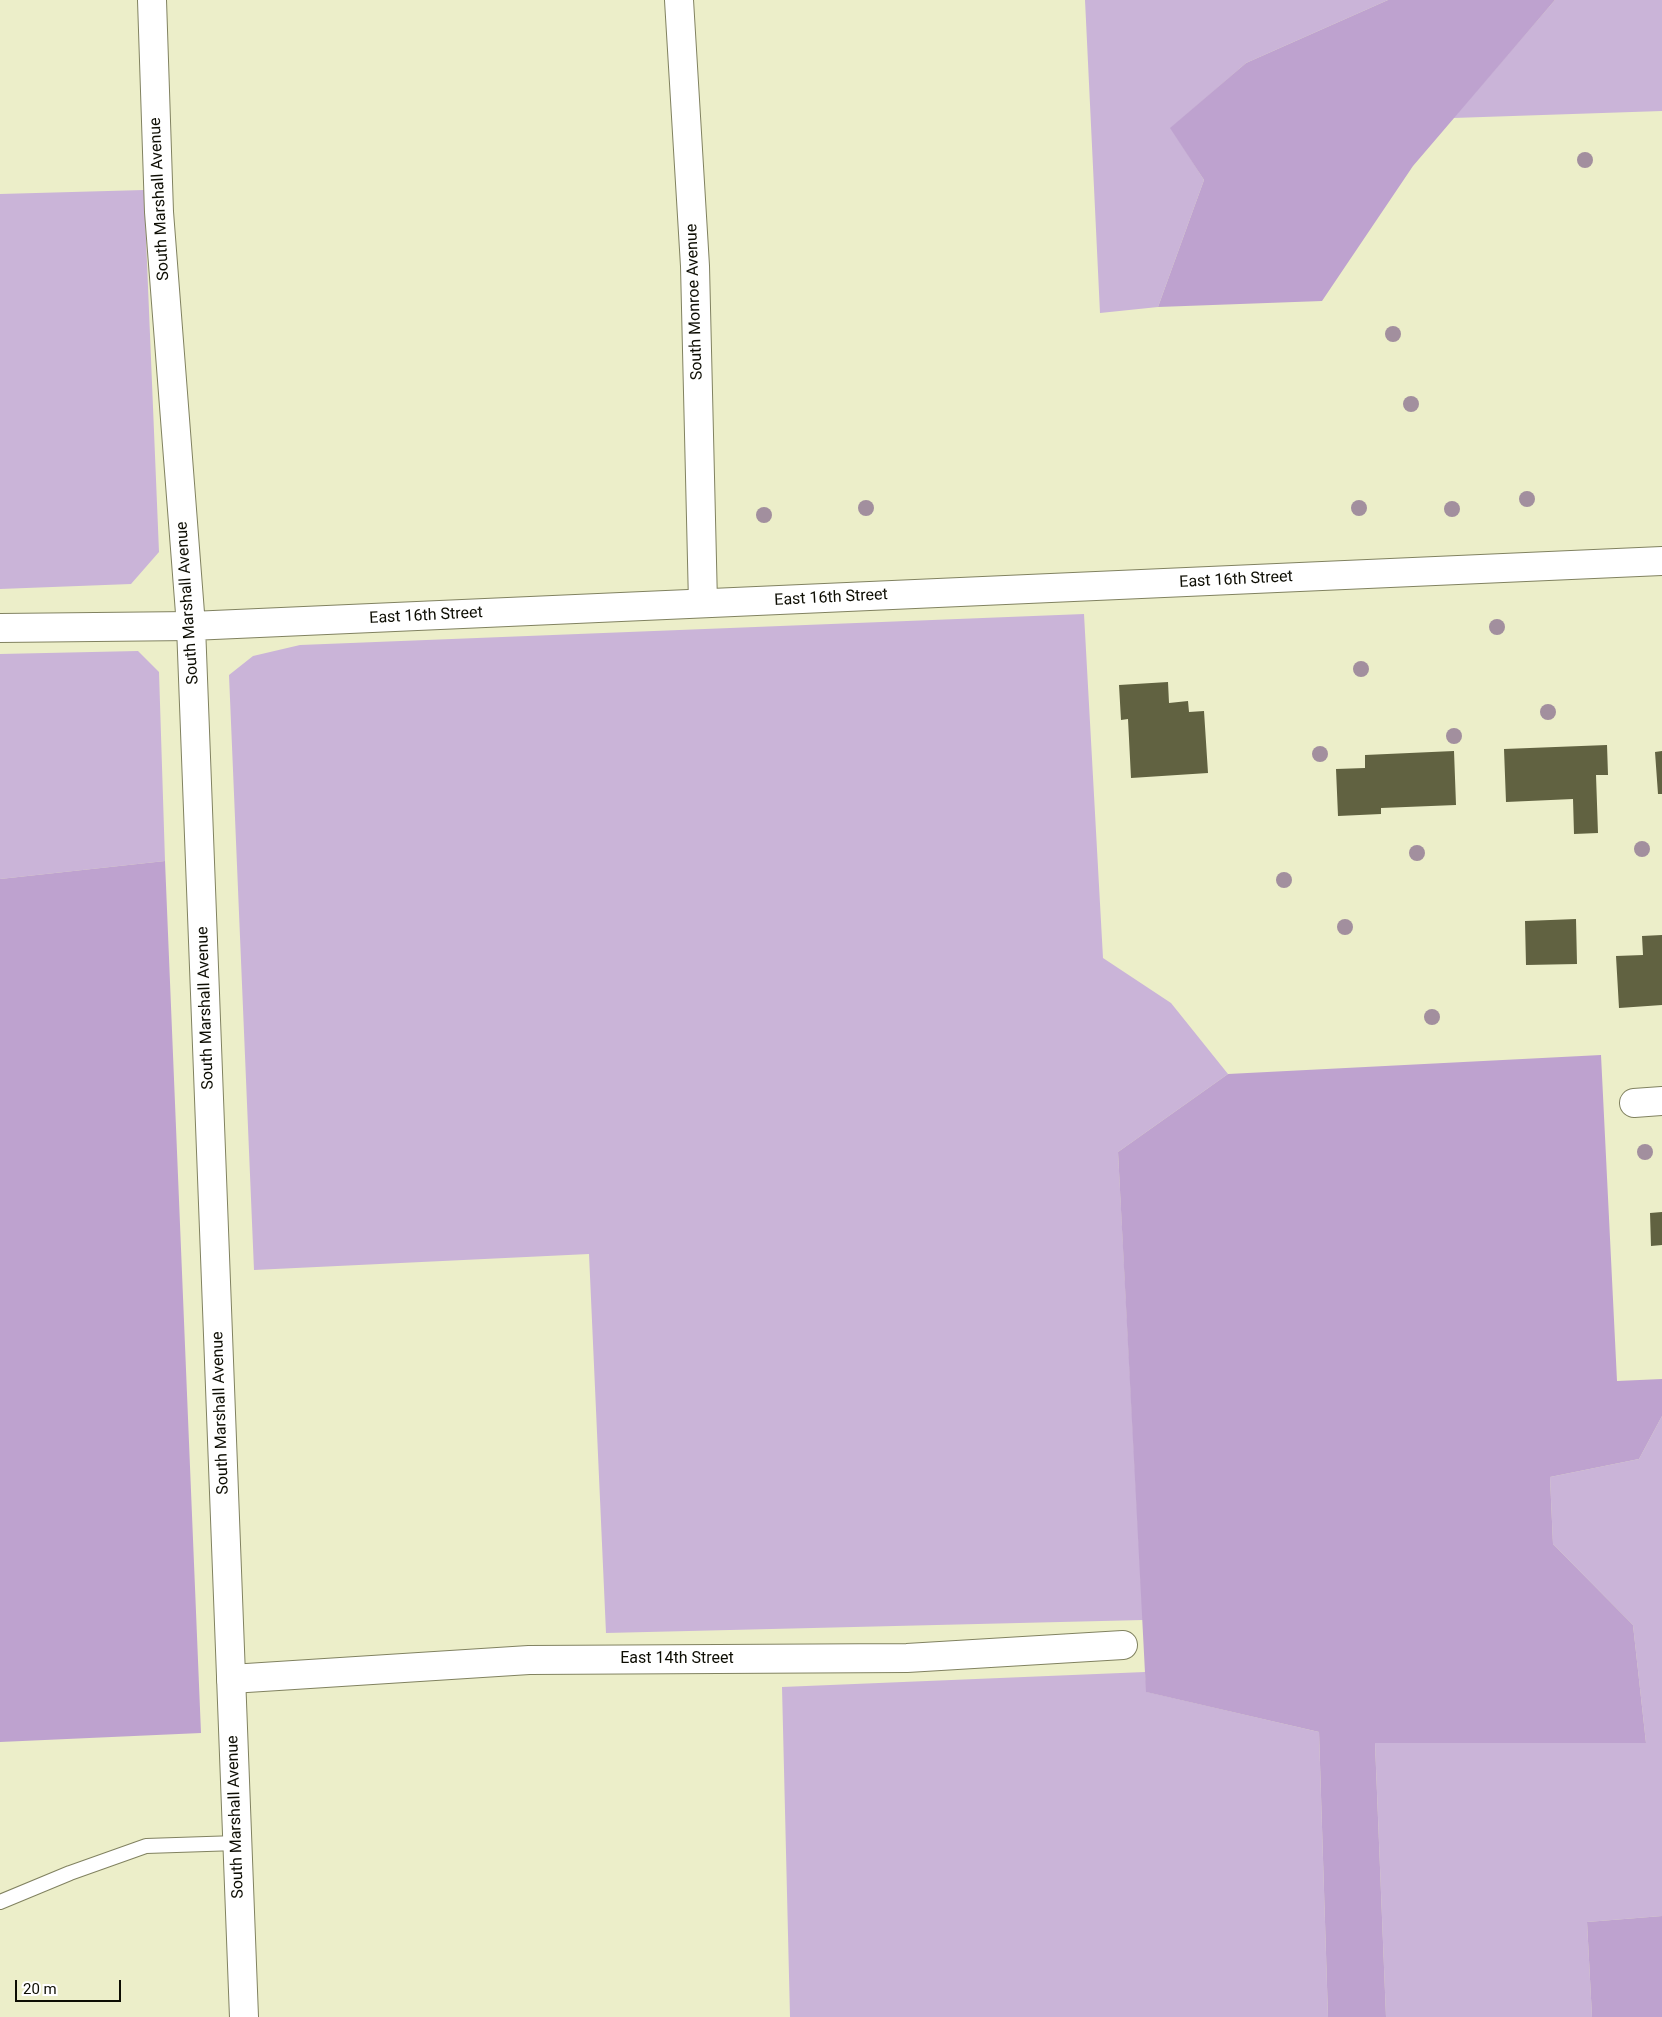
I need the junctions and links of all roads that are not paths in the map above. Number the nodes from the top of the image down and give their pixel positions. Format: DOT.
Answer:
graph roads {
  1 [pos="152,0"];
  2 [pos="679,0"];
  3 [pos="1662,561"];
  4 [pos="703,603"];
  5 [pos="191,626"];
  6 [pos="0,628"];
  7 [pos="1662,1101"];
  8 [pos="1634,1103"];
  9 [pos="1123,1645"];
  10 [pos="231,1679"];
  11 [pos="237,1843"];
  12 [pos="0,1902"];
  13 [pos="244,2017"];
  1 -- 5 [label="street, South Marshall Avenue"];
  2 -- 4 [label="street, South Monroe Avenue"];
  3 -- 4 [label="street, East 16th Street"];
  4 -- 5 [label="street, East 16th Street"];
  5 -- 6 [label="street, East 16th Street"];
  5 -- 10 [label="street, South Marshall Avenue"];
  7 -- 8 [label="street"];
  9 -- 10 [label="street, East 14th Street"];
  10 -- 11 [label="street, South Marshall Avenue"];
  11 -- 12 [label="lane"];
  11 -- 13 [label="street, South Marshall Avenue"];
}
